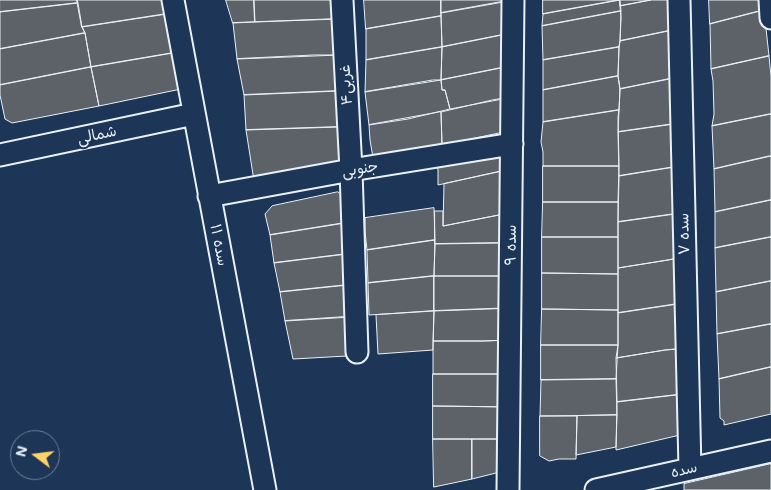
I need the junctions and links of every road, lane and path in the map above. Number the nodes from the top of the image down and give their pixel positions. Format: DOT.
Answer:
graph roads {
  1 [pos="173,0"];
  2 [pos="342,0"];
  3 [pos="513,0"];
  4 [pos="679,0"];
  5 [pos="770,0"];
  6 [pos="771,18"];
  7 [pos="194,114"];
  8 [pos="512,144"];
  9 [pos="0,156"];
  10 [pos="351,170"];
  11 [pos="209,196"];
  12 [pos="357,352"];
  13 [pos="771,451"];
  14 [pos="690,469"];
  15 [pos="651,484"];
  16 [pos="265,490"];
  17 [pos="508,490"];
  18 [pos="596,490"];
  1 -- 7 [label="street, سده ۱۱"];
  2 -- 10 [label="street, غربی۴"];
  3 -- 8 [label="street, سده ۹"];
  4 -- 14 [label="street, سده ۷"];
  5 -- 6 [label="street"];
  7 -- 9 [label="street, شمالی"];
  7 -- 11 [label="street, سده ۱۱"];
  8 -- 10 [label="street, جنوبی"];
  8 -- 17 [label="street, سده ۹"];
  10 -- 11 [label="street, جنوبی"];
  10 -- 12 [label="street, غربی۴"];
  11 -- 16 [label="street, سده ۱۱"];
  13 -- 14 [label="street, سده"];
  14 -- 15 [label="street, سده"];
  15 -- 18 [label="street, سده"];
}
